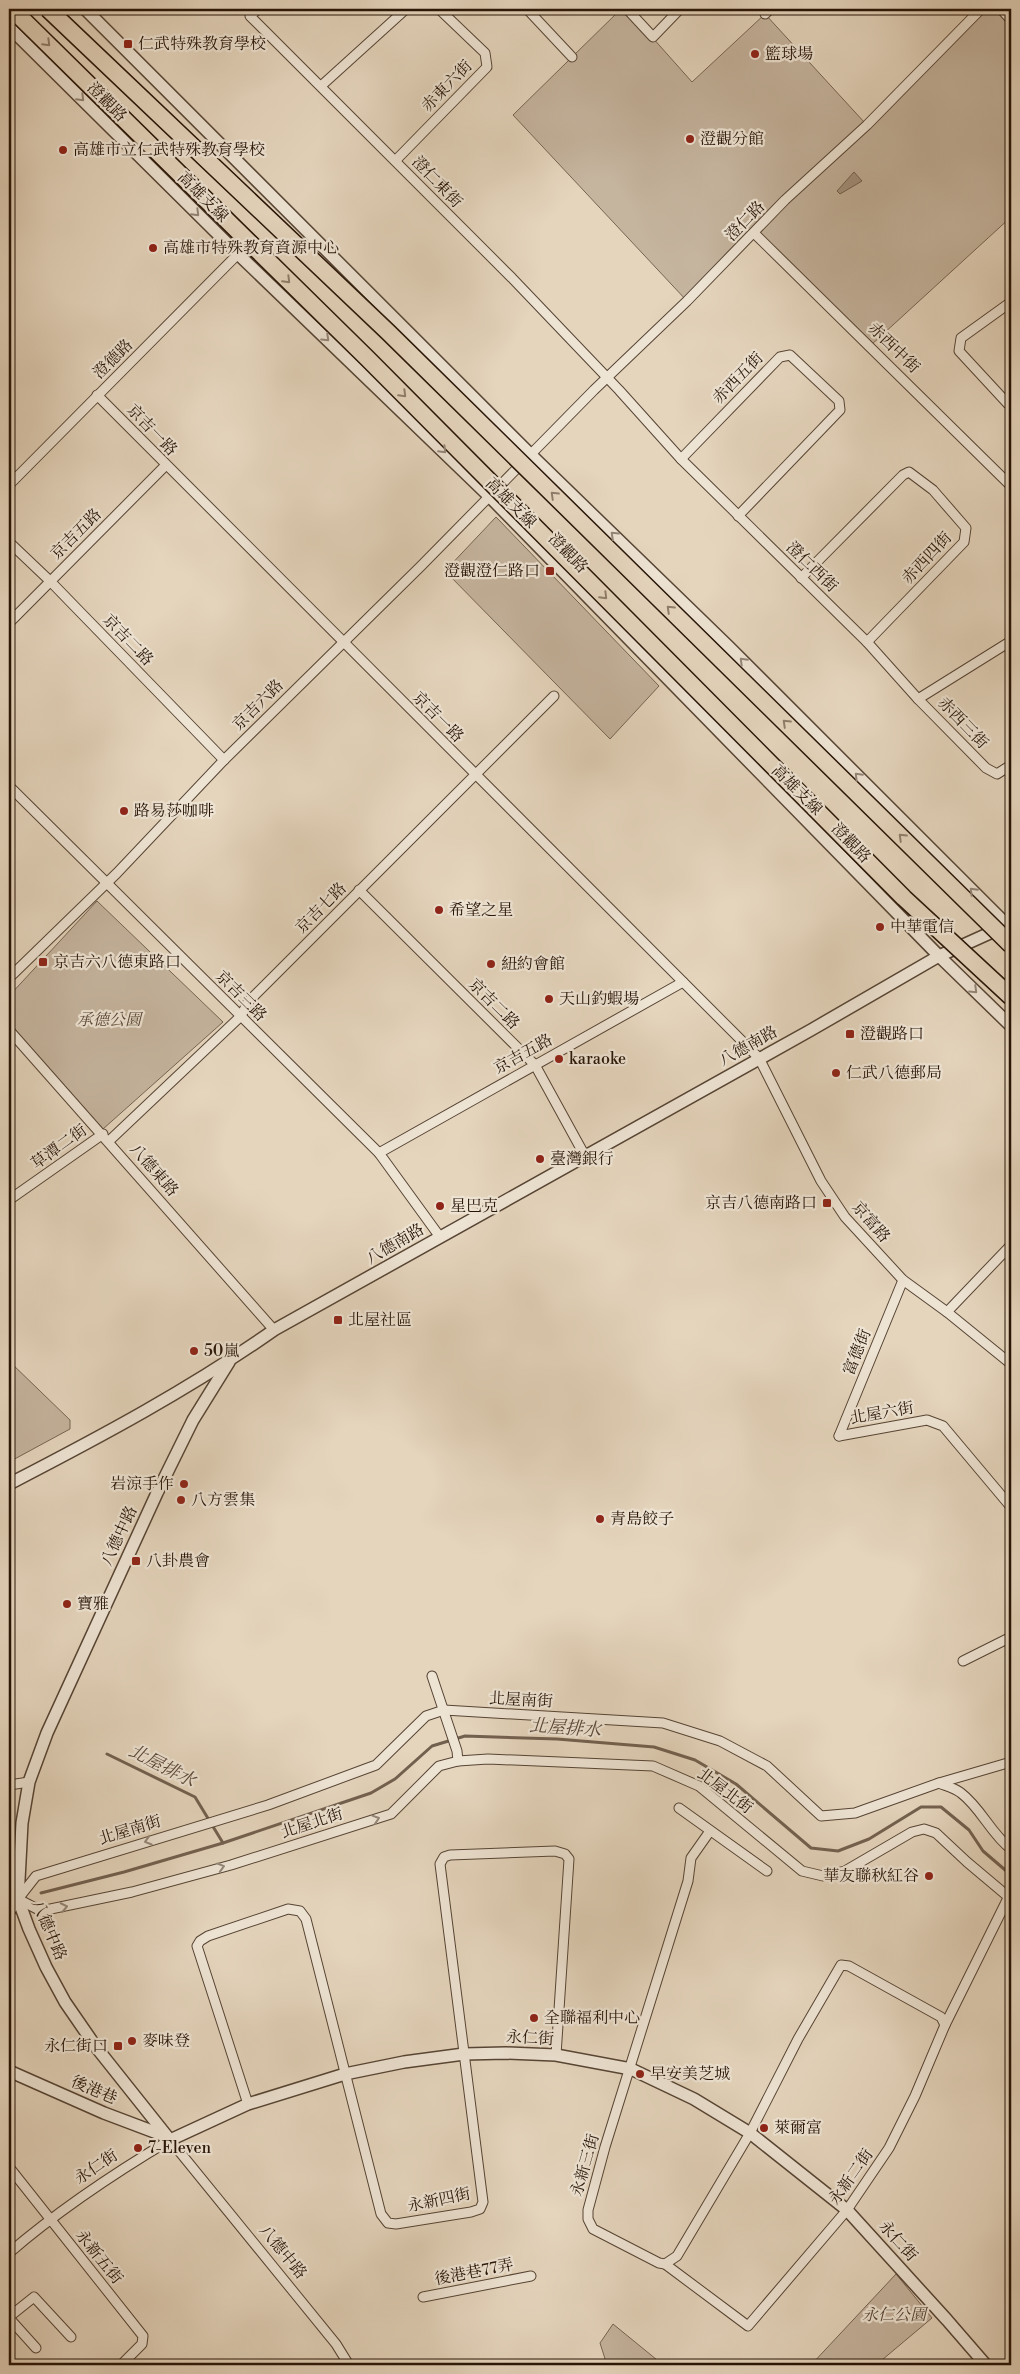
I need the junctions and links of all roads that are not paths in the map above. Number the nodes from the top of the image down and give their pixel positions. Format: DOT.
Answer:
graph roads {
  1 [pos="12,9"];
  2 [pos="48,9"];
  3 [pos="85,9"];
  4 [pos="243,9"];
  5 [pos="258,9"];
  6 [pos="406,9"];
  7 [pos="439,9"];
  8 [pos="527,9"];
  9 [pos="627,9"];
  10 [pos="680,9"];
  11 [pos="981,9"];
  12 [pos="1002,9"];
  13 [pos="250,16"];
  14 [pos="1011,20"];
  15 [pos="9,27"];
  16 [pos="572,57"];
  17 [pos="321,86"];
  18 [pos="396,160"];
  19 [pos="754,233"];
  20 [pos="238,254"];
  21 [pos="1011,302"];
  22 [pos="607,378"];
  23 [pos="97,395"];
  24 [pos="1011,404"];
  25 [pos="530,454"];
  26 [pos="681,459"];
  27 [pos="165,466"];
  28 [pos="9,484"];
  29 [pos="1011,486"];
  30 [pos="489,496"];
  31 [pos="738,516"];
  32 [pos="9,542"];
  33 [pos="802,578"];
  34 [pos="50,581"];
  35 [pos="9,623"];
  36 [pos="1011,641"];
  37 [pos="343,642"];
  38 [pos="867,642"];
  39 [pos="554,696"];
  40 [pos="918,699"];
  41 [pos="224,760"];
  42 [pos="1011,765"];
  43 [pos="475,775"];
  44 [pos="9,786"];
  45 [pos="106,883"];
  46 [pos="359,890"];
  47 [pos="1010,926"];
  48 [pos="1011,945"];
  49 [pos="939,956"];
  50 [pos="9,978"];
  51 [pos="682,982"];
  52 [pos="1011,997"];
  53 [pos="241,1016"];
  54 [pos="1011,1026"];
  55 [pos="9,1030"];
  56 [pos="759,1058"];
  57 [pos="535,1065"];
  58 [pos="106,1138"];
  59 [pos="379,1153"];
  60 [pos="585,1156"];
  61 [pos="9,1200"];
  62 [pos="440,1238"];
  63 [pos="1011,1245"];
  64 [pos="903,1280"];
  65 [pos="947,1312"];
  66 [pos="274,1330"];
  67 [pos="229,1362"];
  68 [pos="1011,1364"];
  69 [pos="839,1436"];
  70 [pos="9,1484"];
  71 [pos="1011,1507"];
  72 [pos="1011,1637"];
  73 [pos="963,1662"];
  74 [pos="432,1676"];
  75 [pos="444,1710"];
  76 [pos="458,1761"];
  77 [pos="1011,1762"];
  78 [pos="29,1782"];
  79 [pos="939,1782"];
  80 [pos="9,1785"];
  81 [pos="679,1808"];
  82 [pos="710,1831"];
  83 [pos="1011,1849"];
  84 [pos="767,1870"];
  85 [pos="14,1898"];
  86 [pos="1010,1898"];
  87 [pos="9,1911"];
  88 [pos="946,2025"];
  89 [pos="464,2054"];
  90 [pos="556,2056"];
  91 [pos="630,2069"];
  92 [pos="9,2071"];
  93 [pos="346,2074"];
  94 [pos="248,2104"];
  95 [pos="750,2133"];
  96 [pos="168,2138"];
  97 [pos="9,2167"];
  98 [pos="847,2210"];
  99 [pos="48,2219"];
  100 [pos="9,2254"];
  101 [pos="665,2264"];
  102 [pos="531,2276"];
  103 [pos="424,2297"];
  104 [pos="9,2318"];
  105 [pos="748,2326"];
  106 [pos="71,2336"];
  107 [pos="36,2348"];
  108 [pos="121,2365"];
  109 [pos="349,2365"];
  110 [pos="986,2365"];
  1 -- 52 [label="highway, 高雄支線, one-way, bridge"];
  48 -- 2 [label="highway, 高雄支線, one-way, bridge"];
  3 -- 25 [label="street"];
  4 -- 13 [label="street, 澄仁東街"];
  5 -- 13 [label="street"];
  6 -- 17 [label="street"];
  7 -- 18 [label="street, 赤東六街"];
  8 -- 16 [label="street"];
  9 -- 10 [label="street"];
  11 -- 19 [label="street, 澄仁路"];
  12 -- 14 [label="street"];
  13 -- 17 [label="street, 澄仁東街"];
  15 -- 20 [label="street, 澄觀路, one-way"];
  17 -- 18 [label="street, 澄仁東街"];
  18 -- 22 [label="street, 澄仁東街"];
  19 -- 22 [label="street, 澄仁路"];
  19 -- 29 [label="street, 赤西中街"];
  20 -- 23 [label="street, 澄德路"];
  20 -- 30 [label="street, 澄觀路, one-way"];
  21 -- 24 [label="street"];
  22 -- 25 [label="street, 澄仁路"];
  22 -- 26 [label="street, 澄仁西街"];
  23 -- 27 [label="street, 京吉一路"];
  23 -- 28 [label="street, 澄德路"];
  25 -- 30 [label="street, 京吉六路"];
  47 -- 25 [label="street, one-way"];
  26 -- 31 [label="street, 澄仁西街"];
  26 -- 31 [label="street, 赤西五街"];
  27 -- 34 [label="street, 京吉五路"];
  27 -- 37 [label="street, 京吉一路"];
  30 -- 37 [label="street, 京吉六路"];
  30 -- 49 [label="street, 澄觀路"];
  31 -- 33 [label="street, 澄仁西街"];
  32 -- 34 [label="street, 京吉二路"];
  33 -- 38 [label="street, 澄仁西街"];
  33 -- 38 [label="street, 赤西四街"];
  34 -- 35 [label="street, 京吉五路"];
  34 -- 41 [label="street, 京吉二路"];
  36 -- 40 [label="street"];
  37 -- 41 [label="street, 京吉六路"];
  37 -- 43 [label="street, 京吉一路"];
  38 -- 40 [label="street, 澄仁西街"];
  39 -- 43 [label="street, 京吉七路"];
  40 -- 42 [label="street, 赤西三街"];
  41 -- 45 [label="street, 京吉六路"];
  43 -- 46 [label="street, 京吉七路"];
  43 -- 51 [label="street, 京吉一路"];
  44 -- 45 [label="street, 京吉三路"];
  45 -- 50 [label="street, 京吉六路"];
  45 -- 53 [label="street, 京吉三路"];
  46 -- 53 [label="street, 京吉七路"];
  46 -- 57 [label="street, 京吉二路"];
  47 -- 49 [label="street, 八德南路"];
  49 -- 54 [label="street, 澄觀路, one-way"];
  49 -- 56 [label="street, 八德南路"];
  51 -- 56 [label="street, 京吉一路"];
  51 -- 57 [label="street, 京吉五路"];
  53 -- 58 [label="street, 京吉七路"];
  53 -- 59 [label="street, 京吉三路"];
  55 -- 58 [label="street, 八德東路"];
  56 -- 60 [label="street, 八德南路"];
  56 -- 64 [label="street, 京富路"];
  57 -- 59 [label="street, 京吉五路"];
  57 -- 60 [label="street, 京吉二路"];
  58 -- 61 [label="street, 草潭二街"];
  58 -- 66 [label="street, 八德東路"];
  59 -- 62 [label="street, 京吉三路"];
  60 -- 62 [label="street, 八德南路"];
  62 -- 66 [label="street, 八德南路"];
  63 -- 65 [label="street"];
  64 -- 65 [label="street, 京富路"];
  64 -- 69 [label="street, 富德街"];
  65 -- 68 [label="street, 京富路"];
  66 -- 67 [label="street, 八德南路"];
  67 -- 70 [label="street, 八德南路"];
  67 -- 78 [label="street, 八德中路"];
  69 -- 71 [label="street, 北屋六街"];
  72 -- 73 [label="street"];
  74 -- 75 [label="street"];
  75 -- 76 [label="street"];
  75 -- 79 [label="street, 北屋南街"];
  75 -- 85 [label="street, 北屋南街, one-way"];
  85 -- 76 [label="street, 北屋北街, one-way"];
  76 -- 86 [label="street, 北屋北街"];
  77 -- 79 [label="street, 北屋南街"];
  78 -- 80 [label="street"];
  78 -- 85 [label="street, 八德中路"];
  79 -- 83 [label="street"];
  81 -- 82 [label="street"];
  82 -- 84 [label="street"];
  82 -- 91 [label="street, 永新三街"];
  85 -- 87 [label="street"];
  85 -- 96 [label="street, 八德中路"];
  86 -- 88 [label="street, 永新二街"];
  88 -- 95 [label="street"];
  88 -- 98 [label="street, 永新二街"];
  89 -- 90 [label="street, 永仁街"];
  89 -- 90 [label="street, 永新四街"];
  89 -- 93 [label="street, 永仁街"];
  89 -- 93 [label="street, 永新四街"];
  90 -- 91 [label="street, 永仁街"];
  91 -- 95 [label="street, 永仁街"];
  91 -- 101 [label="street, 永新三街"];
  92 -- 96 [label="street, 後港巷"];
  93 -- 94 [label="street, 永仁街"];
  93 -- 94 [label="street, 永新四街"];
  94 -- 96 [label="street, 永仁街"];
  95 -- 98 [label="street, 永仁街"];
  95 -- 101 [label="street"];
  96 -- 99 [label="street, 永仁街"];
  96 -- 109 [label="street, 八德中路"];
  97 -- 99 [label="street, 永新五街"];
  98 -- 105 [label="street, 永新二街"];
  98 -- 110 [label="street, 永仁街"];
  99 -- 100 [label="street, 永仁街"];
  99 -- 108 [label="street, 永新五街"];
  101 -- 105 [label="street, 永新三街"];
  102 -- 103 [label="street, 後港巷77弄"];
  104 -- 106 [label="street"];
  104 -- 107 [label="street"];
}
